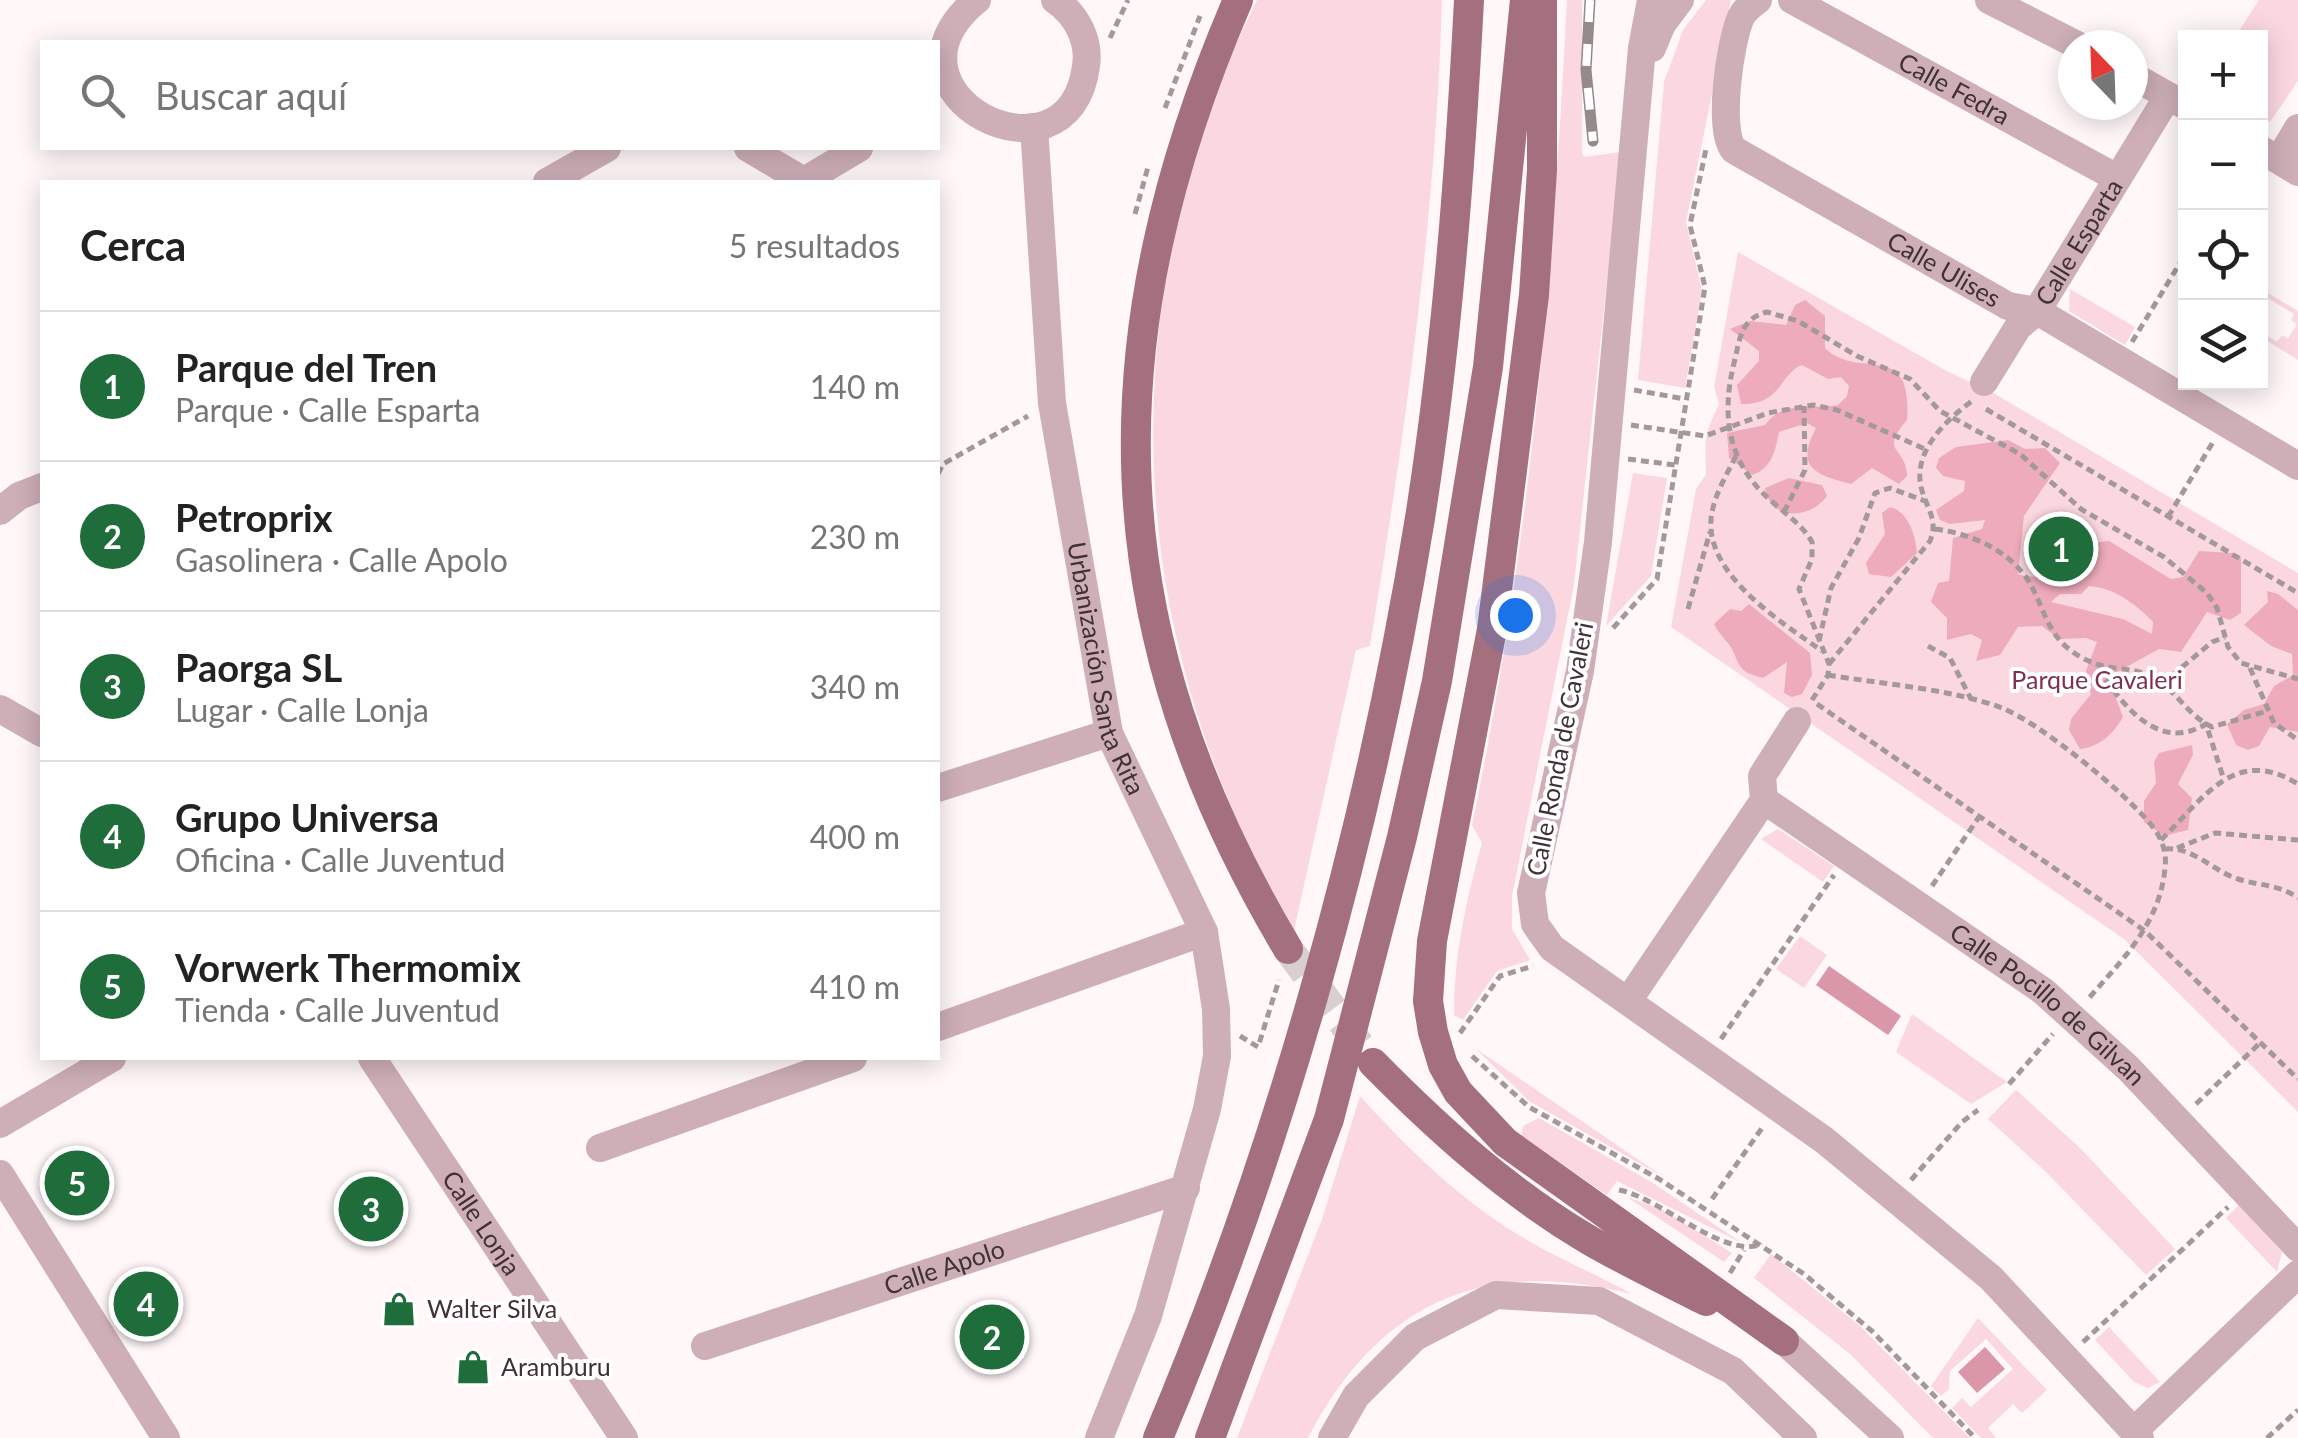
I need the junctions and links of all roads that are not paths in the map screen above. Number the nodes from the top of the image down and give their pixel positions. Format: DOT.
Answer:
graph roads {
  1 [pos="978,0"];
  2 [pos="1238,0"];
  3 [pos="1469,0"];
  4 [pos="1524,0"];
  5 [pos="1542,0"];
  6 [pos="1651,0"];
  7 [pos="1680,0"];
  8 [pos="1758,0"];
  9 [pos="1792,0"];
  10 [pos="1988,0"];
  11 [pos="1060,1"];
  12 [pos="2058,35"];
  13 [pos="1642,78"];
  14 [pos="2148,85"];
  15 [pos="945,95"];
  16 [pos="2177,101"];
  17 [pos="1034,128"];
  18 [pos="2298,128"];
  19 [pos="603,150"];
  20 [pos="751,150"];
  21 [pos="856,150"];
  22 [pos="2279,161"];
  23 [pos="2118,178"];
  24 [pos="551,180"];
  25 [pos="801,180"];
  26 [pos="807,180"];
  27 [pos="2036,311"];
  28 [pos="1978,392"];
  29 [pos="2298,466"];
  30 [pos="40,488"];
  31 [pos="0,512"];
  32 [pos="0,708"];
  33 [pos="1804,710"];
  34 [pos="40,732"];
  35 [pos="1109,733"];
  36 [pos="940,787"];
  37 [pos="1764,800"];
  38 [pos="1204,932"];
  39 [pos="1288,949"];
  40 [pos="1628,1001"];
  41 [pos="940,1026"];
  42 [pos="109,1060"];
  43 [pos="373,1060"];
  44 [pos="846,1060"];
  45 [pos="1374,1063"];
  46 [pos="0,1124"];
  47 [pos="600,1148"];
  48 [pos="0,1174"];
  49 [pos="1186,1188"];
  50 [pos="2298,1248"];
  51 [pos="2298,1274"];
  52 [pos="1784,1341"];
  53 [pos="705,1346"];
  54 [pos="2137,1435"];
  55 [pos="166,1438"];
  56 [pos="624,1438"];
  57 [pos="1100,1438"];
  58 [pos="1158,1438"];
  59 [pos="1210,1438"];
  60 [pos="1332,1438"];
  61 [pos="1803,1438"];
  62 [pos="1890,1438"];
  1 -- 15 [label="street"];
  2 -- 39 [label="main road"];
  3 -- 58 [label="main road"];
  4 -- 59 [label="main road"];
  5 -- 52 [label="main road"];
  6 -- 13 [label="street, Calle Ronda de Cavaleri"];
  7 -- 13 [label="street, Calle Ronda de Cavaleri"];
  8 -- 27 [label="street, Calle Ulises"];
  9 -- 23 [label="street, Calle Fedra"];
  10 -- 12 [label="street"];
  11 -- 17 [label="street"];
  13 -- 40 [label="street, Calle Ronda de Cavaleri"];
  14 -- 16 [label="street"];
  15 -- 17 [label="street"];
  16 -- 23 [label="street, Calle Esparta"];
  17 -- 35 [label="street, Urbanización Santa Rita"];
  18 -- 22 [label="street"];
  19 -- 24 [label="street"];
  20 -- 25 [label="street"];
  21 -- 26 [label="street"];
  23 -- 27 [label="street, Calle Esparta"];
  27 -- 28 [label="street, Calle Esparta"];
  27 -- 29 [label="street, Calle Ulises"];
  30 -- 31 [label="street"];
  32 -- 34 [label="street"];
  33 -- 37 [label="street"];
  35 -- 36 [label="street"];
  35 -- 38 [label="street, Urbanización Santa Rita"];
  37 -- 40 [label="street"];
  37 -- 50 [label="street, Calle Pocillo de Gilvan"];
  38 -- 41 [label="street"];
  38 -- 49 [label="street, Urbanización Santa Rita"];
  40 -- 54 [label="street"];
  42 -- 46 [label="street"];
  43 -- 56 [label="street, Calle Lonja"];
  44 -- 47 [label="street"];
  45 -- 52 [label="main road"];
  48 -- 55 [label="street"];
  49 -- 53 [label="street, Calle Apolo"];
  49 -- 57 [label="street, Urbanización Santa Rita"];
  51 -- 54 [label="street"];
  52 -- 62 [label="street"];
  60 -- 61 [label="street"];
}
